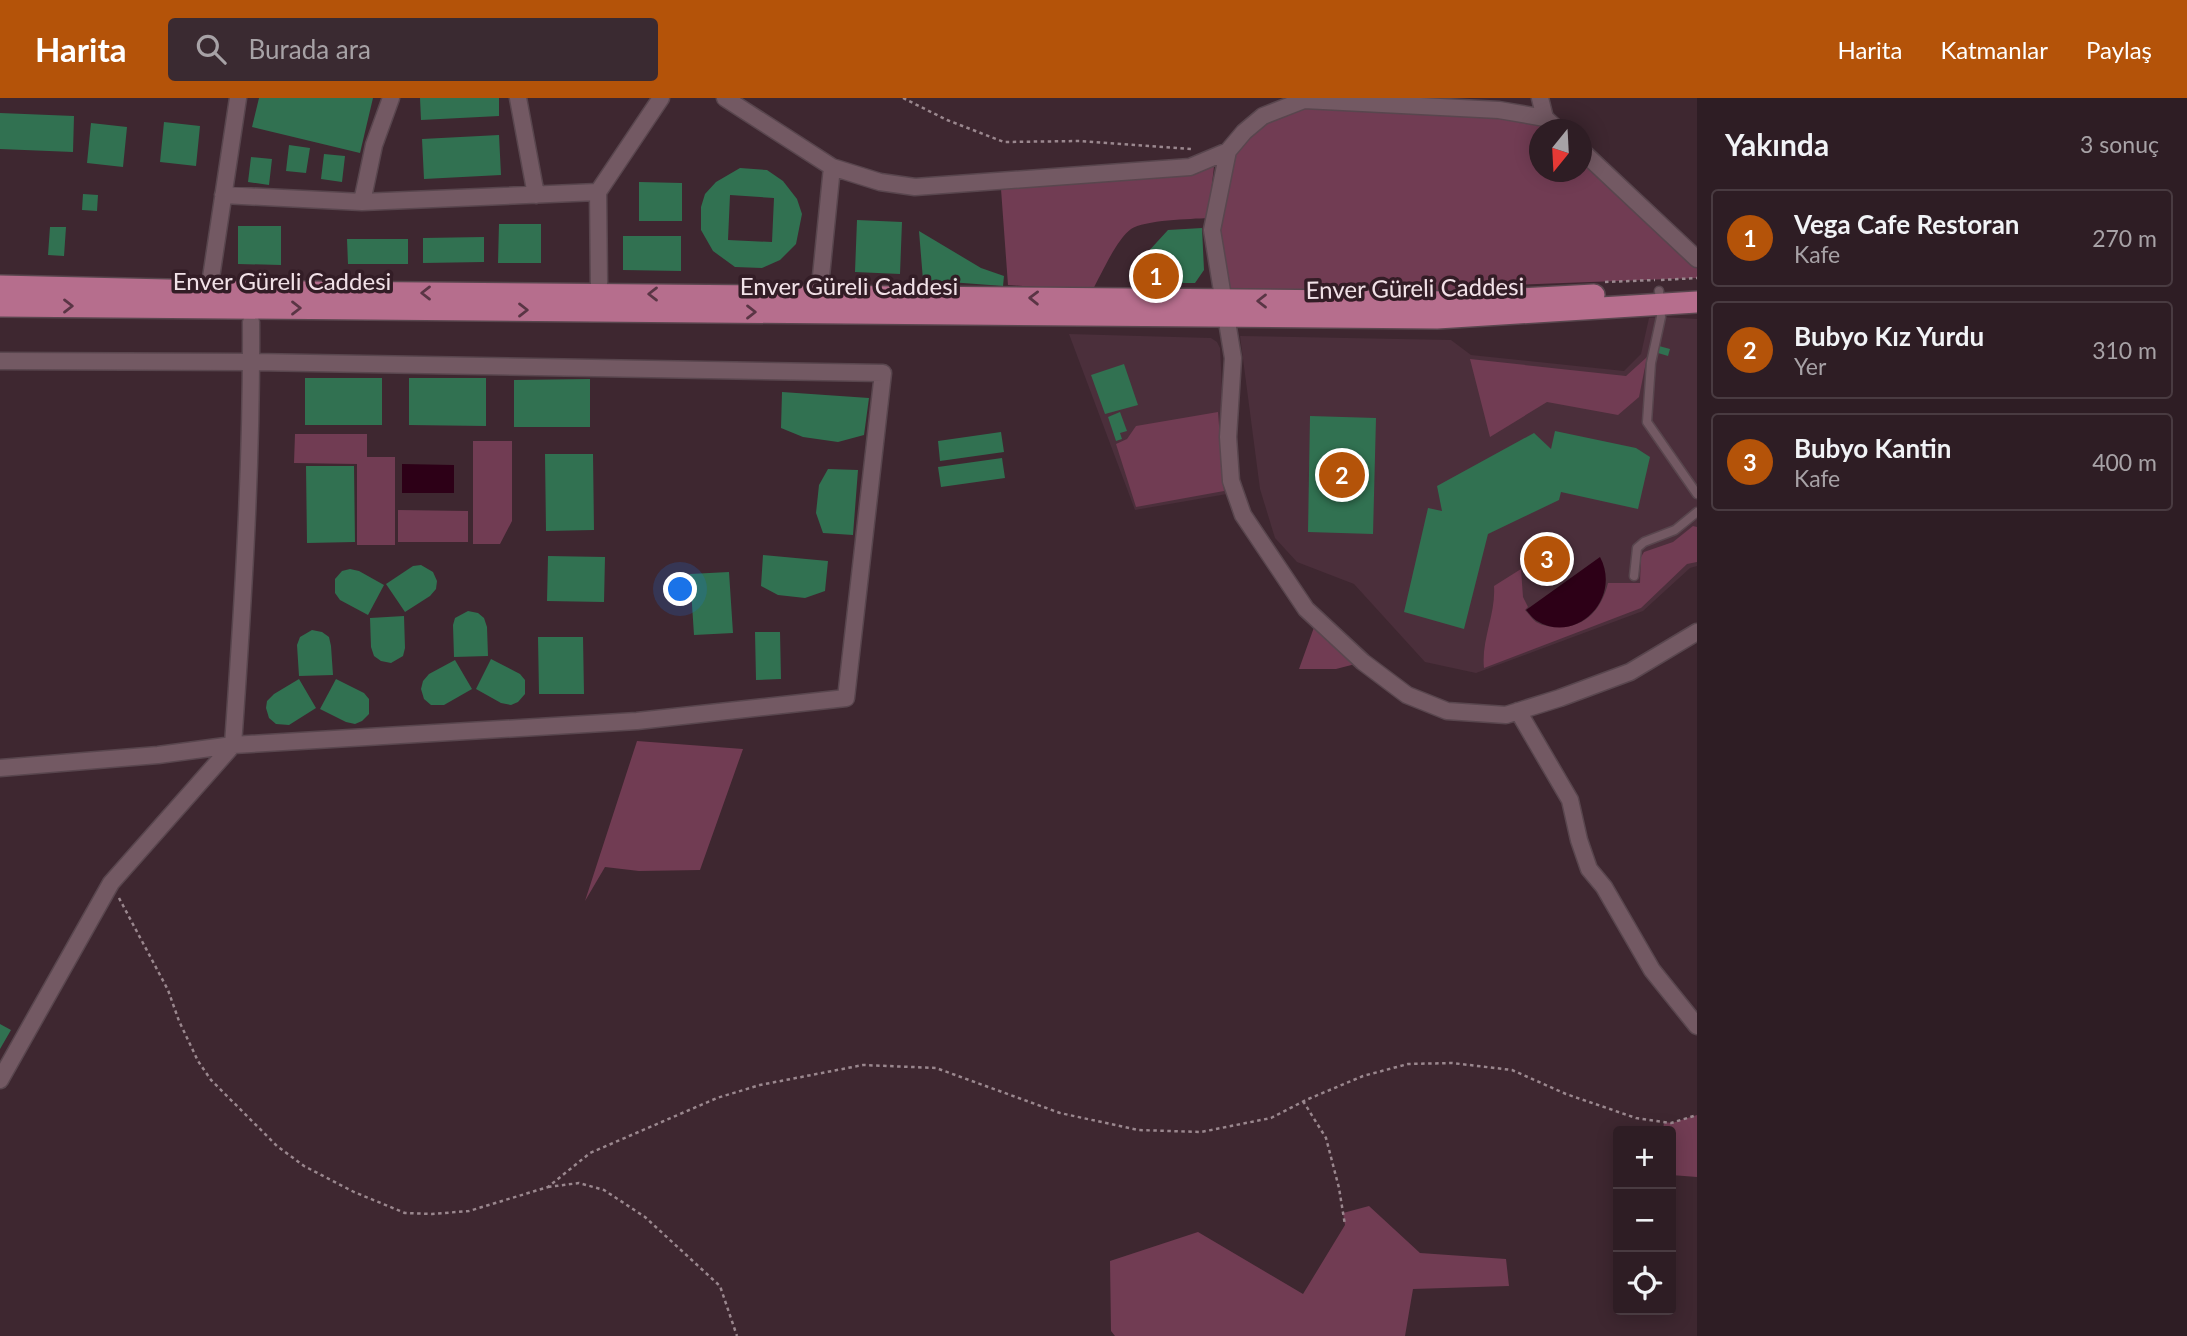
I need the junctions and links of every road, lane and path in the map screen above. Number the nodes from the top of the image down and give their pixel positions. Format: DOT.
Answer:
graph roads {
  1 [pos="238,98"];
  2 [pos="391,98"];
  3 [pos="518,98"];
  4 [pos="661,98"];
  5 [pos="724,98"];
  6 [pos="903,98"];
  7 [pos="1540,98"];
  8 [pos="1327,99"];
  9 [pos="1545,118"];
  10 [pos="1192,149"];
  11 [pos="1228,151"];
  12 [pos="1592,161"];
  13 [pos="832,167"];
  14 [pos="598,192"];
  15 [pos="223,195"];
  16 [pos="536,195"];
  17 [pos="362,202"];
  18 [pos="1697,259"];
  19 [pos="599,285"];
  20 [pos="0,286"];
  21 [pos="1697,288"];
  22 [pos="209,291"];
  23 [pos="819,296"];
  24 [pos="1659,298"];
  25 [pos="1697,302"];
  26 [pos="0,306"];
  27 [pos="1226,315"];
  28 [pos="251,323"];
  29 [pos="0,362"];
  30 [pos="251,362"];
  31 [pos="1219,382"];
  32 [pos="1697,494"];
  33 [pos="1697,512"];
  34 [pos="1634,576"];
  35 [pos="1697,632"];
  36 [pos="1518,711"];
  37 [pos="233,745"];
  38 [pos="0,768"];
  39 [pos="111,883"];
  40 [pos="1697,1026"];
  41 [pos="0,1080"];
  42 [pos="1303,1101"];
  43 [pos="1697,1115"];
  44 [pos="548,1187"];
  45 [pos="1345,1225"];
  46 [pos="737,1336"];
  1 -- 15 [label="street"];
  2 -- 17 [label="street"];
  3 -- 16 [label="street"];
  4 -- 14 [label="street"];
  5 -- 13 [label="street"];
  6 -- 10 [label="path"];
  7 -- 9 [label="street"];
  8 -- 9 [label="street"];
  8 -- 11 [label="street"];
  11 -- 13 [label="street"];
  11 -- 27 [label="street"];
  12 -- 18 [label="street"];
  13 -- 23 [label="street"];
  14 -- 16 [label="street"];
  14 -- 19 [label="street"];
  15 -- 17 [label="street"];
  15 -- 22 [label="street"];
  16 -- 17 [label="street"];
  20 -- 22 [label="main road, Enver Güreli Caddesi"];
  21 -- 24 [label="main road, Enver Güreli Caddesi"];
  23 -- 22 [label="main road, Enver Güreli Caddesi, one-way"];
  27 -- 23 [label="main road, Enver Güreli Caddesi, one-way"];
  24 -- 25 [label="main road, Enver Güreli Caddesi"];
  24 -- 27 [label="main road, Enver Güreli Caddesi"];
  24 -- 32 [label="lane"];
  26 -- 27 [label="main road, Enver Güreli Caddesi, one-way"];
  27 -- 31 [label="lane"];
  27 -- 36 [label="street"];
  28 -- 30 [label="street"];
  29 -- 30 [label="street"];
  30 -- 37 [label="street"];
  30 -- 37 [label="street"];
  33 -- 34 [label="lane"];
  35 -- 36 [label="street"];
  36 -- 40 [label="street"];
  37 -- 38 [label="street"];
  37 -- 39 [label="street"];
  39 -- 41 [label="street"];
  39 -- 44 [label="path"];
  42 -- 43 [label="path"];
  42 -- 44 [label="path"];
  42 -- 45 [label="path"];
  44 -- 46 [label="path"];
}
